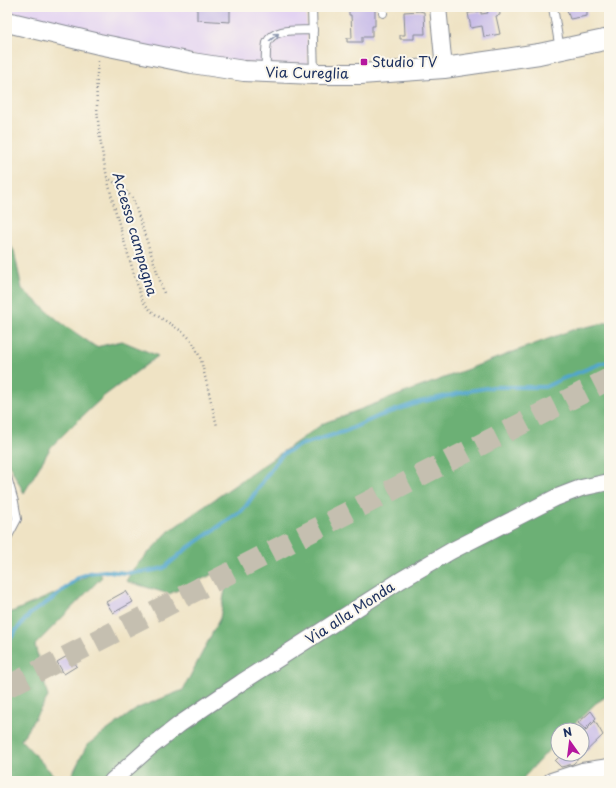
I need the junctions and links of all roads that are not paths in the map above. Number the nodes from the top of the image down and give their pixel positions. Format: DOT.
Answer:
graph roads {
  1 [pos="312,7"];
  2 [pos="438,7"];
  3 [pos="553,7"];
  4 [pos="7,22"];
  5 [pos="313,30"];
  6 [pos="609,39"];
  7 [pos="560,50"];
  8 [pos="444,68"];
  9 [pos="266,72"];
  10 [pos="314,74"];
  11 [pos="7,478"];
  12 [pos="609,482"];
  13 [pos="7,538"];
  14 [pos="609,767"];
  15 [pos="112,781"];
  16 [pos="551,781"];
  1 -- 5 [label="lane"];
  2 -- 8 [label="street"];
  3 -- 7 [label="lane"];
  4 -- 9 [label="street, Via Cureglia"];
  9 -- 5 [label="lane, one-way"];
  5 -- 10 [label="lane"];
  6 -- 7 [label="street, Via Cureglia"];
  7 -- 8 [label="street, Via Cureglia"];
  8 -- 10 [label="street, Via Cureglia"];
  9 -- 10 [label="street, Via Cureglia"];
  11 -- 13 [label="lane"];
  12 -- 15 [label="street, Via alla Monda"];
  14 -- 16 [label="street"];
}
